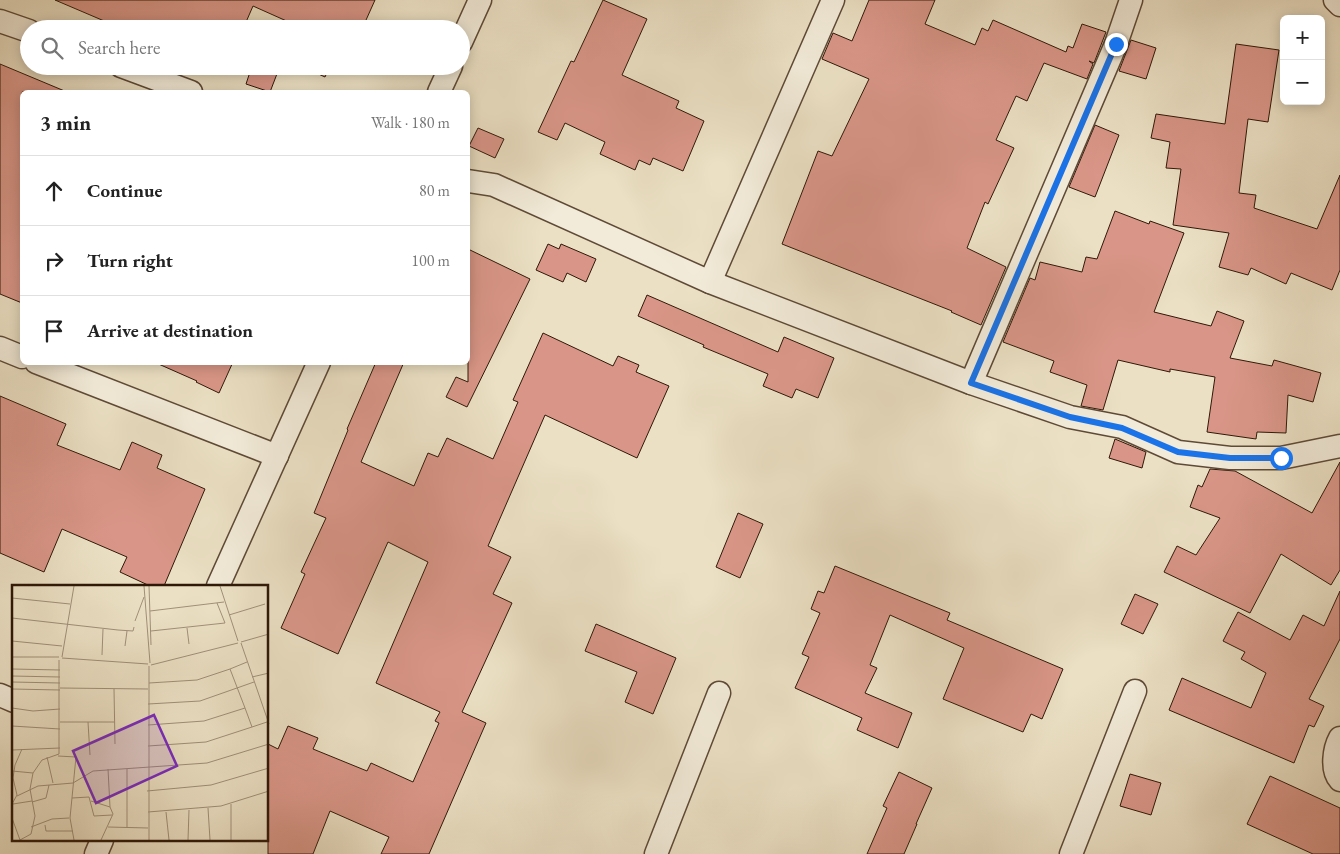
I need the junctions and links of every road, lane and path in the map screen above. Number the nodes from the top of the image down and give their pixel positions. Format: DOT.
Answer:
graph roads {
  1 [pos="480,0"];
  2 [pos="833,0"];
  3 [pos="1131,0"];
  4 [pos="1335,0"];
  5 [pos="1340,6"];
  6 [pos="0,20"];
  7 [pos="470,22"];
  8 [pos="20,28"];
  9 [pos="145,75"];
  10 [pos="447,75"];
  11 [pos="186,90"];
  12 [pos="440,90"];
  13 [pos="470,181"];
  14 [pos="710,282"];
  15 [pos="0,348"];
  16 [pos="20,356"];
  17 [pos="44,365"];
  18 [pos="318,365"];
  19 [pos="971,383"];
  20 [pos="1340,446"];
  21 [pos="277,456"];
  22 [pos="218,585"];
  23 [pos="1135,691"];
  24 [pos="719,693"];
  25 [pos="0,695"];
  26 [pos="12,699"];
  27 [pos="1340,738"];
  28 [pos="1340,780"];
  29 [pos="101,842"];
  30 [pos="96,854"];
  31 [pos="656,854"];
  32 [pos="1071,854"];
  1 -- 7 [label="street"];
  2 -- 14 [label="street"];
  3 -- 19 [label="street"];
  4 -- 5 [label="street"];
  6 -- 8 [label="street"];
  9 -- 11 [label="street"];
  10 -- 12 [label="street"];
  13 -- 14 [label="street"];
  14 -- 19 [label="street"];
  15 -- 16 [label="street"];
  17 -- 21 [label="street"];
  18 -- 21 [label="street"];
  19 -- 20 [label="street"];
  21 -- 22 [label="street"];
  23 -- 32 [label="street"];
  24 -- 31 [label="street"];
  25 -- 26 [label="street"];
  27 -- 28 [label="street"];
  29 -- 30 [label="street"];
}
